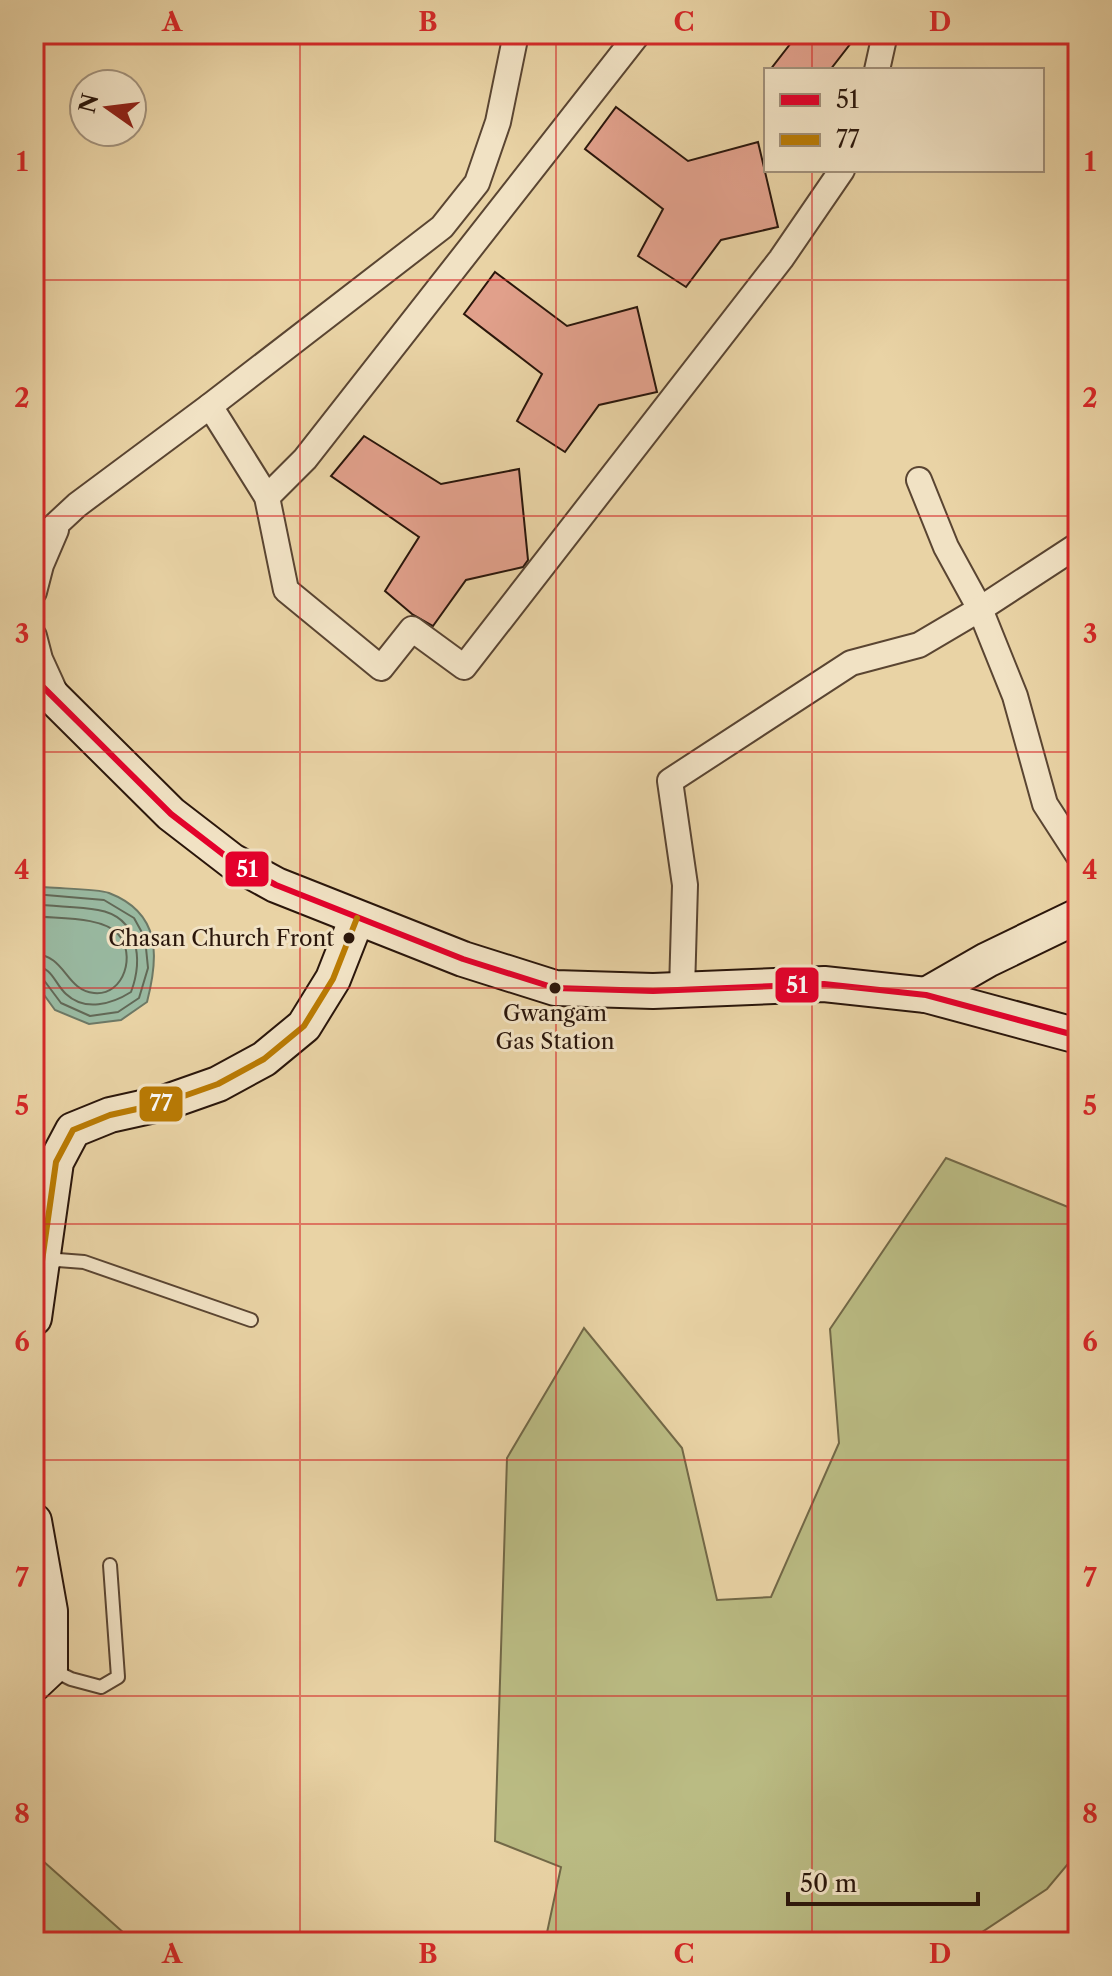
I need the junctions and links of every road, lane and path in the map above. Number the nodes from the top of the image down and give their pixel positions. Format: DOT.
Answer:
graph roads {
  1 [pos="516,34"];
  2 [pos="638,34"];
  3 [pos="885,34"];
  4 [pos="877,68"];
  5 [pos="841,172"];
  6 [pos="210,406"];
  7 [pos="919,480"];
  8 [pos="267,497"];
  9 [pos="60,521"];
  10 [pos="34,529"];
  11 [pos="34,545"];
  12 [pos="1078,545"];
  13 [pos="34,592"];
  14 [pos="980,609"];
  15 [pos="34,636"];
  16 [pos="34,678"];
  17 [pos="61,703"];
  18 [pos="1078,855"];
  19 [pos="1078,916"];
  20 [pos="357,918"];
  21 [pos="682,990"];
  22 [pos="926,995"];
  23 [pos="1078,1036"];
  24 [pos="41,1270"];
  25 [pos="34,1318"];
  26 [pos="251,1320"];
  27 [pos="34,1521"];
  28 [pos="110,1565"];
  29 [pos="42,1676"];
  1 -- 6 [label="street"];
  2 -- 8 [label="street"];
  3 -- 4 [label="street"];
  5 -- 8 [label="street"];
  6 -- 8 [label="street"];
  6 -- 9 [label="street"];
  7 -- 14 [label="street"];
  9 -- 10 [label="street"];
  9 -- 11 [label="street"];
  9 -- 13 [label="street"];
  12 -- 14 [label="street"];
  14 -- 18 [label="street"];
  14 -- 21 [label="street"];
  15 -- 17 [label="street"];
  16 -- 17 [label="main road"];
  17 -- 20 [label="main road"];
  19 -- 22 [label="main road"];
  20 -- 21 [label="main road"];
  20 -- 24 [label="main road"];
  21 -- 22 [label="main road"];
  22 -- 23 [label="main road"];
  24 -- 25 [label="main road"];
  24 -- 26 [label="lane"];
  27 -- 29 [label="main road"];
  28 -- 29 [label="lane"];
}
